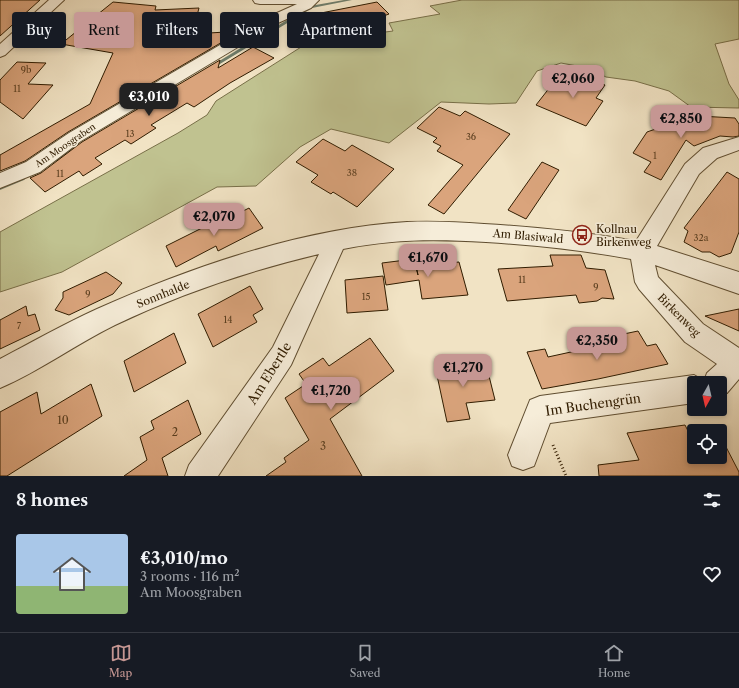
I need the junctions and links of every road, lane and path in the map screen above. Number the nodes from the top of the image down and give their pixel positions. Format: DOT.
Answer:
graph roads {
  1 [pos="58,0"];
  2 [pos="260,0"];
  3 [pos="271,0"];
  4 [pos="299,0"];
  5 [pos="312,0"];
  6 [pos="273,12"];
  7 [pos="279,17"];
  8 [pos="226,48"];
  9 [pos="0,52"];
  10 [pos="739,143"];
  11 [pos="0,181"];
  12 [pos="336,241"];
  13 [pos="641,252"];
  14 [pos="739,283"];
  15 [pos="738,363"];
  16 [pos="0,374"];
  17 [pos="724,376"];
  18 [pos="687,390"];
  19 [pos="524,455"];
  20 [pos="200,476"];
  1 -- 9 [label="street"];
  2 -- 3 [label="street"];
  3 -- 4 [label="street"];
  3 -- 6 [label="street"];
  5 -- 7 [label="street, Am Moosgraben"];
  8 -- 11 [label="street, Am Moosgraben"];
  10 -- 13 [label="street"];
  12 -- 13 [label="street, Am Blasiwald"];
  12 -- 16 [label="street, Sonnhalde"];
  12 -- 20 [label="street, Am Ebertle"];
  13 -- 14 [label="street, Am Blasiwald"];
  13 -- 15 [label="street, Birkenweg"];
  15 -- 17 [label="street"];
  18 -- 19 [label="street, Im Buchengrün"];
}
